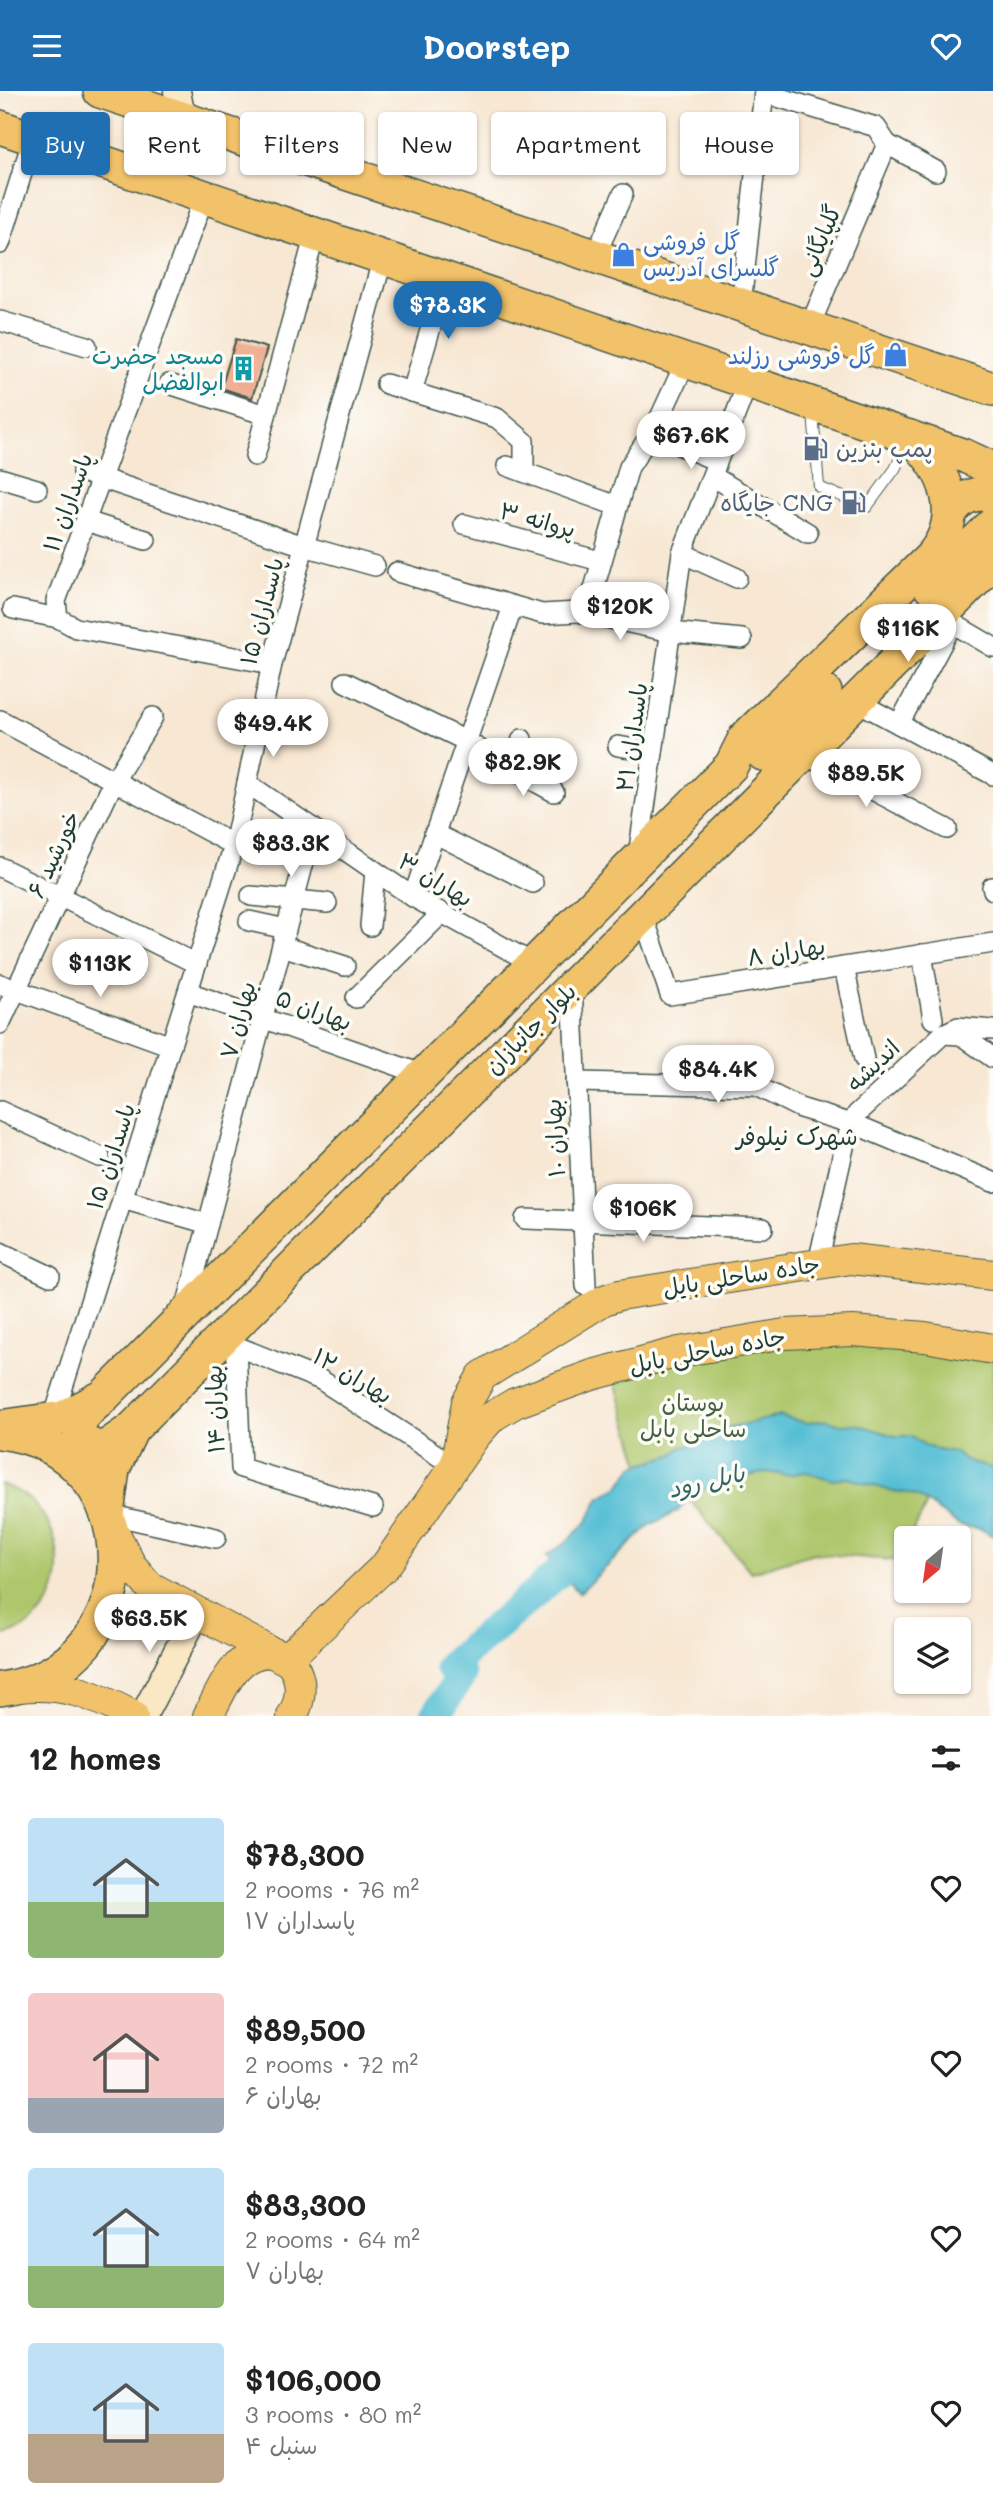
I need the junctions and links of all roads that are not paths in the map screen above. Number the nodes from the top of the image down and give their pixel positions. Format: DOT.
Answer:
graph roads {
  1 [pos="100,91"];
  2 [pos="764,92"];
  3 [pos="182,106"];
  4 [pos="0,127"];
  5 [pos="21,134"];
  6 [pos="887,144"];
  7 [pos="110,165"];
  8 [pos="936,171"];
  9 [pos="21,175"];
  10 [pos="624,194"];
  11 [pos="204,197"];
  12 [pos="315,234"];
  13 [pos="0,244"];
  14 [pos="595,256"];
  15 [pos="383,257"];
  16 [pos="445,279"];
  17 [pos="741,305"];
  18 [pos="0,321"];
  19 [pos="809,328"];
  20 [pos="87,347"];
  21 [pos="686,361"];
  22 [pos="991,381"];
  23 [pos="748,382"];
  24 [pos="169,384"];
  25 [pos="386,384"];
  26 [pos="412,392"];
  27 [pos="812,404"];
  28 [pos="266,415"];
  29 [pos="910,437"];
  30 [pos="679,445"];
  31 [pos="255,456"];
  32 [pos="987,465"];
  33 [pos="715,468"];
  34 [pos="82,472"];
  35 [pos="102,477"];
  36 [pos="0,478"];
  37 [pos="37,489"];
  38 [pos="993,496"];
  39 [pos="617,506"];
  40 [pos="951,512"];
  41 [pos="86,521"];
  42 [pos="464,524"];
  43 [pos="993,524"];
  44 [pos="808,533"];
  45 [pos="146,540"];
  46 [pos="304,546"];
  47 [pos="682,553"];
  48 [pos="600,561"];
  49 [pos="993,563"];
  50 [pos="374,566"];
  51 [pos="397,572"];
  52 [pos="737,577"];
  53 [pos="513,606"];
  54 [pos="13,609"];
  55 [pos="578,612"];
  56 [pos="58,618"];
  57 [pos="947,619"];
  58 [pos="671,632"];
  59 [pos="742,639"];
  60 [pos="993,647"];
  61 [pos="272,664"];
  62 [pos="345,682"];
  63 [pos="856,701"];
  64 [pos="153,717"];
  65 [pos="0,720"];
  66 [pos="899,725"];
  67 [pos="522,739"];
  68 [pos="466,741"];
  69 [pos="618,745"];
  70 [pos="653,752"];
  71 [pos="763,754"];
  72 [pos="804,754"];
  73 [pos="731,766"];
  74 [pos="512,769"];
  75 [pos="993,775"];
  76 [pos="114,781"];
  77 [pos="247,783"];
  78 [pos="554,792"];
  79 [pos="313,828"];
  80 [pos="947,829"];
  81 [pos="435,833"];
  82 [pos="234,845"];
  83 [pos="638,860"];
  84 [pos="0,867"];
  85 [pos="375,871"];
  86 [pos="533,883"];
  87 [pos="251,896"];
  88 [pos="60,897"];
  89 [pos="413,897"];
  90 [pos="294,900"];
  91 [pos="327,903"];
  92 [pos="442,913"];
  93 [pos="643,915"];
  94 [pos="249,921"];
  95 [pos="370,926"];
  96 [pos="284,938"];
  97 [pos="993,943"];
  98 [pos="922,954"];
  99 [pos="197,964"];
  100 [pos="534,964"];
  101 [pos="345,967"];
  102 [pos="844,967"];
  103 [pos="8,987"];
  104 [pos="572,987"];
  105 [pos="188,992"];
  106 [pos="356,998"];
  107 [pos="263,1017"];
  108 [pos="0,1024"];
  109 [pos="938,1027"];
  110 [pos="993,1030"];
  111 [pos="970,1035"];
  112 [pos="171,1046"];
  113 [pos="993,1058"];
  114 [pos="864,1059"];
  115 [pos="424,1075"];
  116 [pos="576,1082"];
  117 [pos="0,1111"];
  118 [pos="855,1125"];
  119 [pos="100,1157"];
  120 [pos="993,1182"];
  121 [pos="122,1199"];
  122 [pos="525,1219"];
  123 [pos="582,1221"];
  124 [pos="208,1224"];
  125 [pos="763,1228"];
  126 [pos="0,1252"];
  127 [pos="818,1263"];
  128 [pos="993,1275"];
  129 [pos="51,1276"];
  130 [pos="586,1286"];
  131 [pos="183,1316"];
  132 [pos="228,1343"];
  133 [pos="993,1349"];
  134 [pos="506,1359"];
  135 [pos="104,1396"];
  136 [pos="53,1419"];
  137 [pos="0,1429"];
  138 [pos="132,1429"];
  139 [pos="454,1467"];
  140 [pos="373,1507"];
  141 [pos="109,1520"];
  142 [pos="216,1538"];
  143 [pos="197,1613"];
  144 [pos="286,1660"];
  145 [pos="6,1688"];
  146 [pos="133,1716"];
  147 [pos="143,1716"];
  148 [pos="208,1716"];
  149 [pos="292,1716"];
  1 -- 3 [label="highway"];
  2 -- 6 [label="street"];
  2 -- 17 [label="street"];
  3 -- 14 [label="highway"];
  4 -- 5 [label="highway"];
  6 -- 8 [label="street"];
  6 -- 19 [label="street, گلپایگانی"];
  7 -- 11 [label="highway"];
  9 -- 13 [label="street"];
  10 -- 14 [label="street"];
  11 -- 12 [label="highway"];
  11 -- 35 [label="street, پاسداران ١١"];
  12 -- 15 [label="highway"];
  12 -- 28 [label="street"];
  14 -- 17 [label="highway"];
  15 -- 16 [label="highway"];
  15 -- 46 [label="street, پاسداران ۱۵"];
  16 -- 21 [label="highway"];
  16 -- 26 [label="street"];
  17 -- 19 [label="highway"];
  18 -- 20 [label="street"];
  19 -- 22 [label="highway"];
  21 -- 23 [label="highway"];
  21 -- 39 [label="street"];
  23 -- 27 [label="highway"];
  23 -- 33 [label="street, پاسداران ۲۱"];
  24 -- 28 [label="street"];
  25 -- 26 [label="street"];
  26 -- 39 [label="street"];
  27 -- 29 [label="highway"];
  27 -- 29 [label="lane"];
  28 -- 31 [label="street"];
  29 -- 32 [label="highway"];
  29 -- 40 [label="highway"];
  30 -- 33 [label="street"];
  33 -- 44 [label="street"];
  33 -- 47 [label="street, پاسداران ۲۱"];
  34 -- 35 [label="street"];
  35 -- 41 [label="street, پاسداران ١١"];
  35 -- 46 [label="street"];
  36 -- 37 [label="street"];
  38 -- 40 [label="highway"];
  39 -- 48 [label="street"];
  40 -- 73 [label="highway, بلوار جانبازان"];
  41 -- 45 [label="street"];
  41 -- 56 [label="street, پاسداران ١١"];
  42 -- 48 [label="street, پروانه ۳"];
  43 -- 71 [label="highway"];
  46 -- 50 [label="street"];
  46 -- 61 [label="street, پاسداران ۱۵"];
  47 -- 52 [label="street"];
  47 -- 58 [label="street, پاسداران ۲۱"];
  48 -- 55 [label="street"];
  49 -- 57 [label="highway, بلوار جانبازان"];
  51 -- 53 [label="street"];
  53 -- 55 [label="street"];
  53 -- 68 [label="street"];
  54 -- 56 [label="street"];
  55 -- 58 [label="street"];
  56 -- 61 [label="street"];
  57 -- 60 [label="street"];
  57 -- 63 [label="highway, بلوار جانبازان"];
  57 -- 66 [label="street"];
  58 -- 59 [label="street"];
  58 -- 70 [label="street, پاسداران ۲۱"];
  61 -- 77 [label="street, پاسداران ۱۵"];
  62 -- 68 [label="street"];
  63 -- 66 [label="street"];
  63 -- 72 [label="highway, بلوار جانبازان"];
  64 -- 76 [label="street, خورشید ۶"];
  65 -- 76 [label="street"];
  66 -- 75 [label="street"];
  67 -- 74 [label="street"];
  68 -- 74 [label="street"];
  68 -- 81 [label="street"];
  69 -- 70 [label="street"];
  70 -- 83 [label="street, پاسداران ۲۱"];
  71 -- 73 [label="main road, بلوار جانبازان"];
  72 -- 80 [label="street"];
  72 -- 93 [label="highway, بلوار جانبازان"];
  73 -- 83 [label="highway, بلوار جانبازان"];
  74 -- 78 [label="street"];
  76 -- 82 [label="street"];
  76 -- 88 [label="street, خورشید ۶"];
  77 -- 79 [label="street, بهاران ۳"];
  77 -- 82 [label="street, پاسداران ۱۵"];
  79 -- 85 [label="street, بهاران ۳"];
  79 -- 90 [label="street, بهاران ۷"];
  81 -- 86 [label="street"];
  81 -- 89 [label="street"];
  82 -- 99 [label="street, پاسداران ۱۵"];
  83 -- 100 [label="highway, بلوار جانبازان"];
  84 -- 88 [label="street"];
  85 -- 89 [label="street, بهاران ۳"];
  85 -- 95 [label="street"];
  87 -- 90 [label="street"];
  88 -- 99 [label="street"];
  88 -- 103 [label="street, خورشید ۶"];
  89 -- 92 [label="street, بهاران ۳"];
  90 -- 91 [label="street"];
  90 -- 96 [label="street, بهاران ۷"];
  92 -- 100 [label="street, بهاران ۳"];
  92 -- 106 [label="street"];
  93 -- 102 [label="street, بهاران ۸"];
  93 -- 104 [label="highway, بلوار جانبازان"];
  94 -- 96 [label="street"];
  96 -- 101 [label="street"];
  96 -- 107 [label="street, بهاران ۷"];
  97 -- 98 [label="street, بهاران ۸"];
  98 -- 102 [label="street, بهاران ۸"];
  98 -- 109 [label="street"];
  99 -- 105 [label="street, پاسداران ۱۵"];
  100 -- 115 [label="highway, بلوار جانبازان"];
  102 -- 114 [label="street"];
  103 -- 108 [label="street, خورشید ۶"];
  103 -- 112 [label="street"];
  104 -- 116 [label="street, بهاران ۱۰"];
  104 -- 132 [label="highway, بلوار جانبازان"];
  105 -- 107 [label="street, بهاران ۵"];
  105 -- 112 [label="street, پاسداران ۱۵"];
  107 -- 115 [label="street, بهاران ۵"];
  107 -- 124 [label="street, بهاران ۷"];
  109 -- 111 [label="street"];
  109 -- 118 [label="street, اندیشه"];
  110 -- 111 [label="street"];
  111 -- 113 [label="street"];
  112 -- 121 [label="street, پاسداران ۱۵"];
  115 -- 131 [label="highway, بلوار جانبازان"];
  116 -- 118 [label="street"];
  116 -- 123 [label="street, بهاران ۱۰"];
  117 -- 119 [label="street"];
  118 -- 120 [label="street"];
  118 -- 127 [label="street, اندیشه"];
  121 -- 124 [label="street"];
  121 -- 136 [label="street, پاسداران ۱۵"];
  122 -- 123 [label="street"];
  123 -- 125 [label="street"];
  123 -- 130 [label="street, بهاران ۱۰"];
  124 -- 131 [label="street, بهاران ۷"];
  126 -- 129 [label="street"];
  127 -- 128 [label="main road, جاده ساحلی بایل"];
  127 -- 134 [label="main road, جاده ساحلی بایل"];
  131 -- 135 [label="highway, بلوار جانبازان"];
  132 -- 138 [label="highway, بلوار جانبازان"];
  132 -- 139 [label="street, بهاران ۱۲"];
  132 -- 140 [label="street, بهاران ۱۴"];
  133 -- 139 [label="main road, جاده ساحلی بابل"];
  134 -- 139 [label="main road, جاده ساحلی بابل"];
  135 -- 136 [label="highway, بلوار جانبازان"];
  135 -- 138 [label="highway"];
  136 -- 137 [label="highway, بلوار جانبازان"];
  137 -- 141 [label="highway"];
  138 -- 141 [label="highway, بلوار جانبازان"];
  139 -- 144 [label="main road, جاده ساحلی بابل"];
  141 -- 142 [label="street"];
  141 -- 143 [label="main road"];
  141 -- 145 [label="highway"];
  143 -- 144 [label="main road"];
  143 -- 147 [label="main road"];
  144 -- 148 [label="main road"];
  144 -- 149 [label="main road"];
  145 -- 146 [label="main road"];
}
